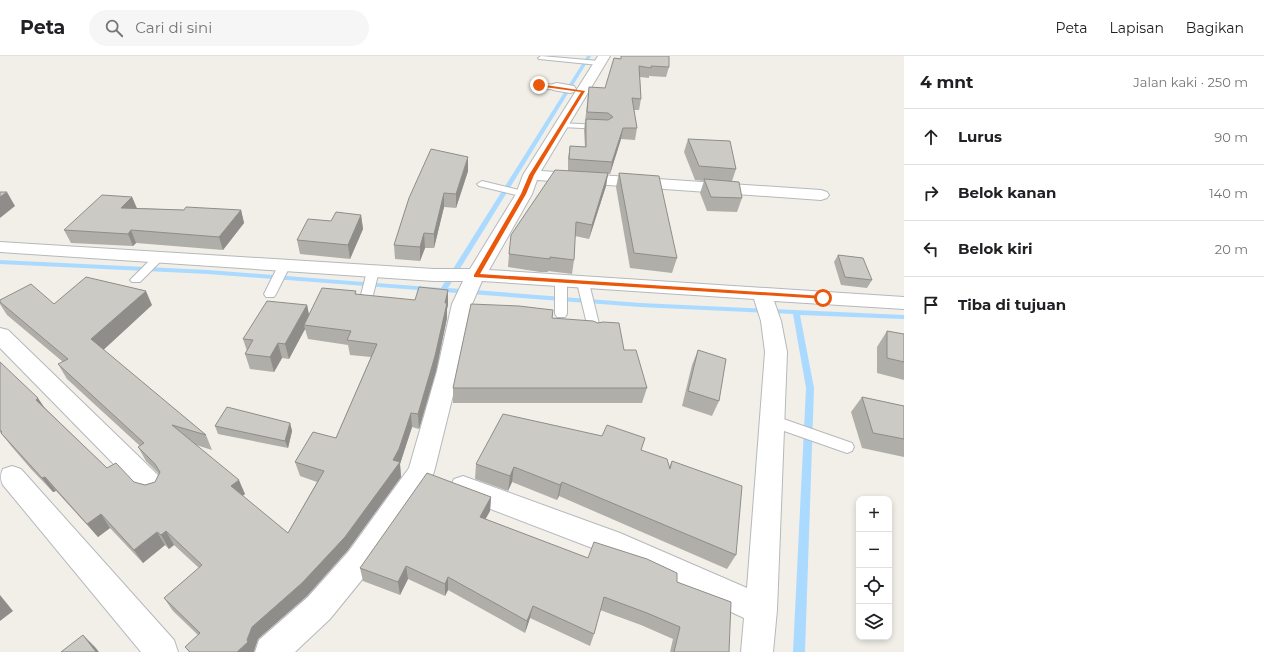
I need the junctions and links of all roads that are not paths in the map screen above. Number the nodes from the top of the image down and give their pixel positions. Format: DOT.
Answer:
graph roads {
  1 [pos="541,58"];
  2 [pos="597,60"];
  3 [pos="539,85"];
  4 [pos="570,89"];
  5 [pos="562,124"];
  6 [pos="606,128"];
  7 [pos="531,175"];
  8 [pos="482,184"];
  9 [pos="519,193"];
  10 [pos="821,195"];
  11 [pos="0,247"];
  12 [pos="154,262"];
  13 [pos="282,269"];
  14 [pos="372,276"];
  15 [pos="138,279"];
  16 [pos="468,285"];
  17 [pos="561,286"];
  18 [pos="583,286"];
  19 [pos="272,290"];
  20 [pos="367,296"];
  21 [pos="904,303"];
  22 [pos="766,305"];
  23 [pos="561,311"];
  24 [pos="595,332"];
  25 [pos="0,335"];
  26 [pos="780,424"];
  27 [pos="847,447"];
  28 [pos="421,472"];
  29 [pos="12,477"];
  30 [pos="153,487"];
  31 [pos="761,610"];
  32 [pos="162,652"];
  33 [pos="271,652"];
  34 [pos="757,652"];
  1 -- 2 [label="lane"];
  2 -- 4 [label="street"];
  3 -- 4 [label="lane"];
  4 -- 5 [label="street"];
  5 -- 6 [label="lane"];
  5 -- 7 [label="street"];
  7 -- 9 [label="street"];
  7 -- 10 [label="street"];
  8 -- 9 [label="lane"];
  9 -- 16 [label="street"];
  11 -- 12 [label="street"];
  12 -- 13 [label="street"];
  12 -- 15 [label="lane"];
  13 -- 14 [label="street"];
  13 -- 19 [label="lane"];
  14 -- 16 [label="street"];
  14 -- 20 [label="lane"];
  16 -- 17 [label="street"];
  16 -- 28 [label="street"];
  17 -- 18 [label="street"];
  17 -- 23 [label="lane"];
  18 -- 22 [label="street"];
  18 -- 24 [label="lane"];
  21 -- 22 [label="street"];
  22 -- 26 [label="street"];
  25 -- 30 [label="street"];
  26 -- 27 [label="lane"];
  26 -- 31 [label="street"];
  28 -- 31 [label="street"];
  28 -- 33 [label="street"];
  29 -- 32 [label="street"];
  31 -- 34 [label="street"];
}
